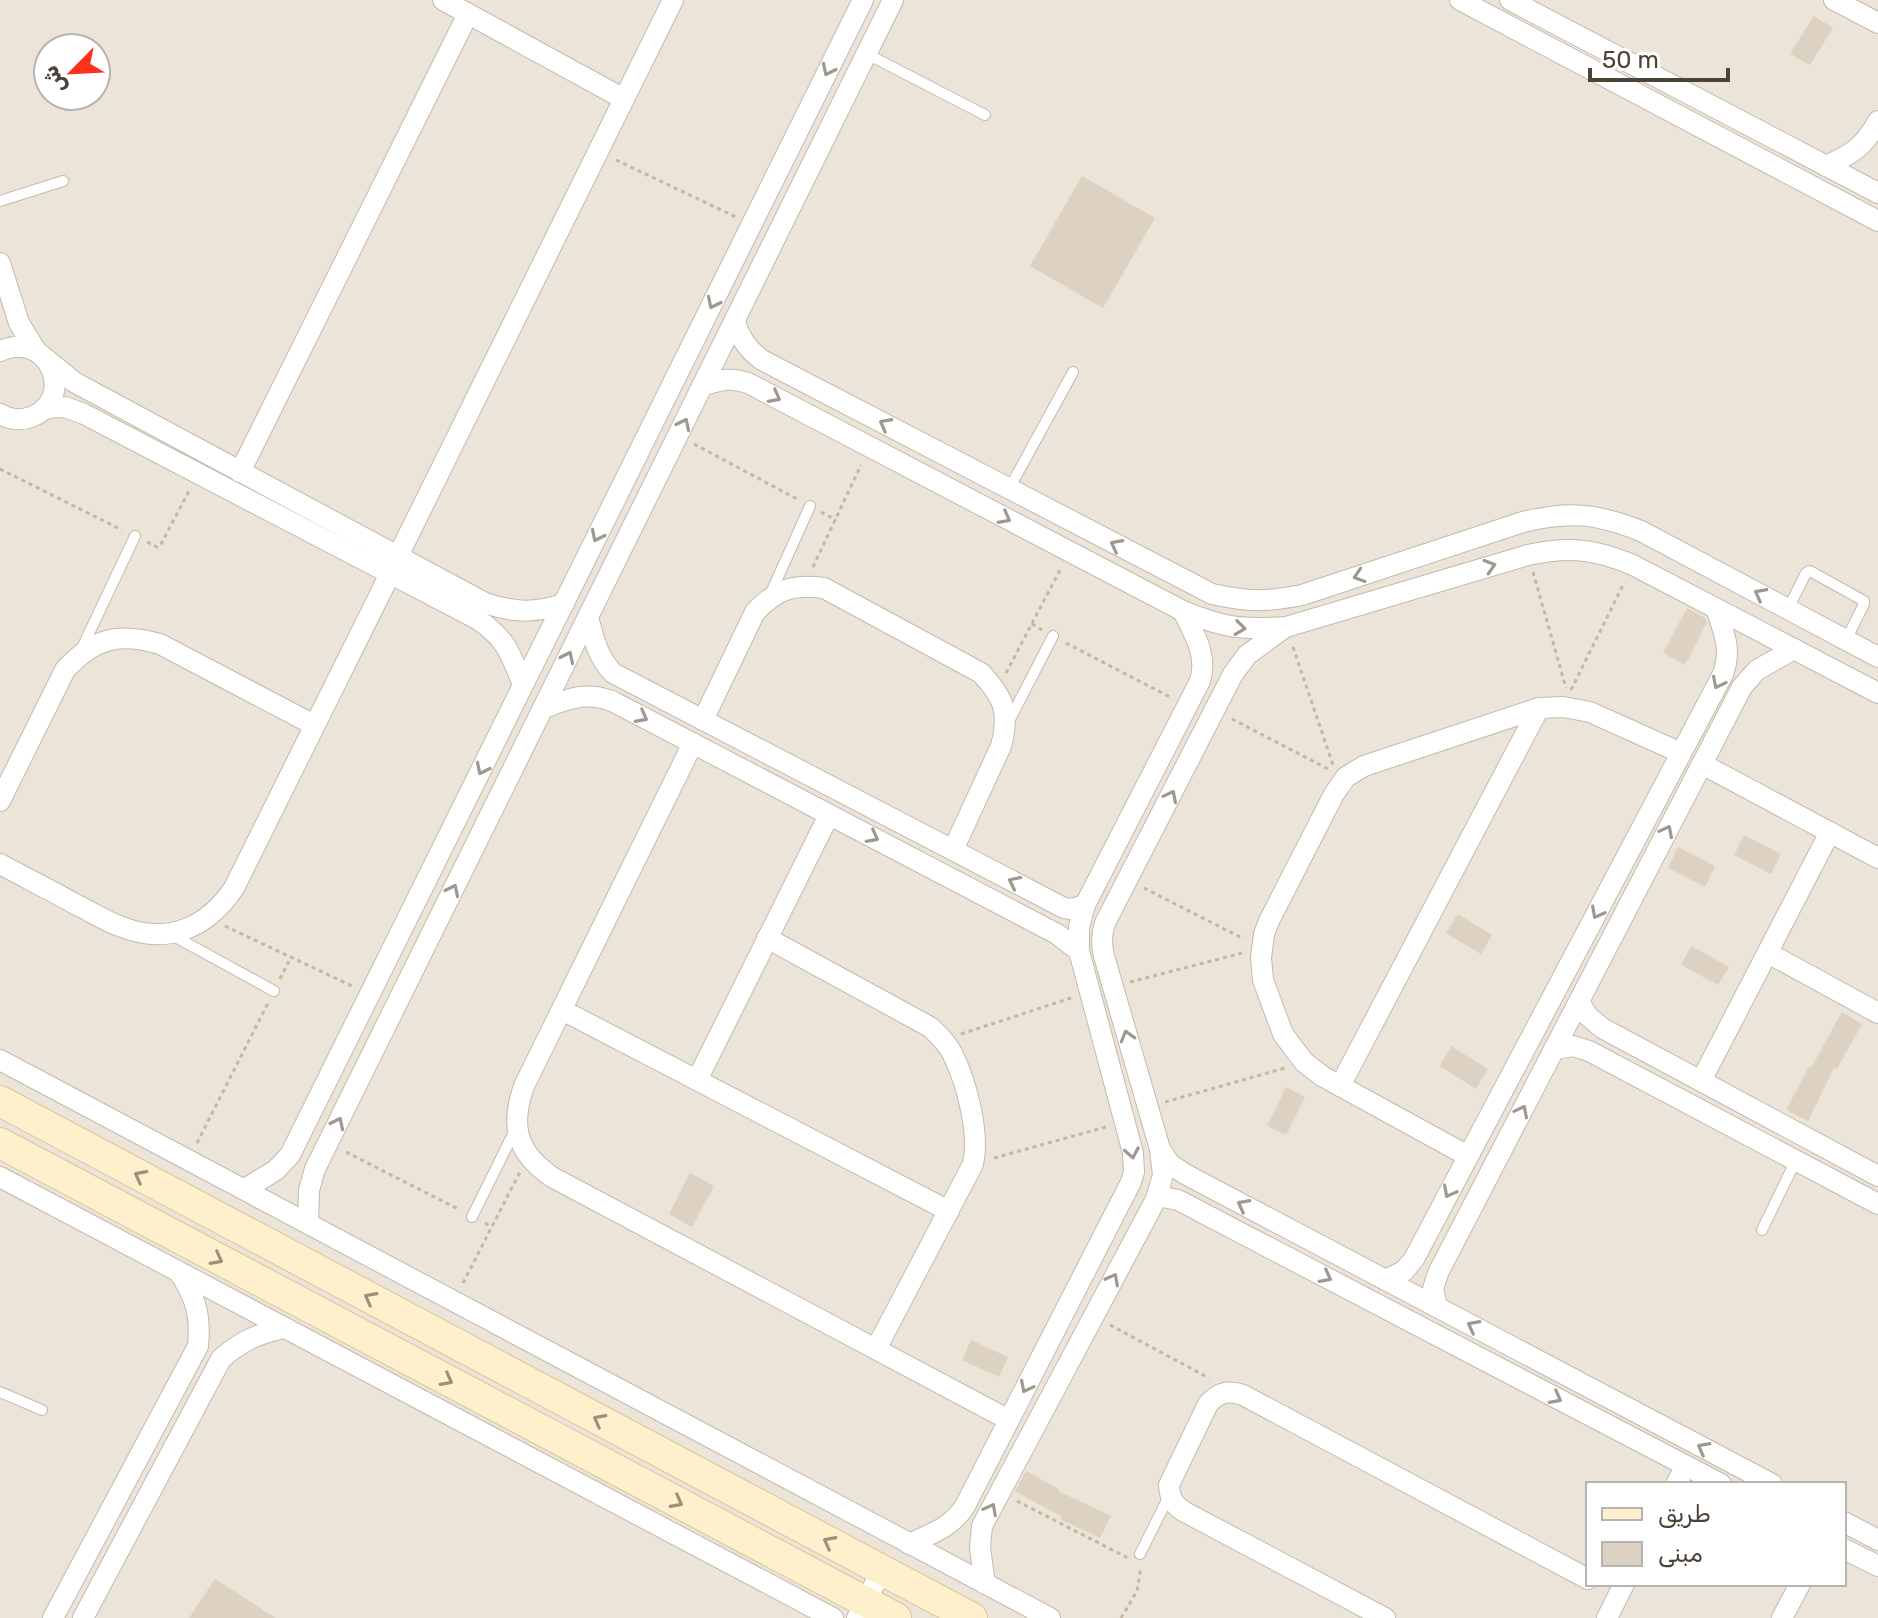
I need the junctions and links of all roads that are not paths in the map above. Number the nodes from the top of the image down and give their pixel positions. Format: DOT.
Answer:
graph roads {
  1 [pos="443,0"];
  2 [pos="673,0"];
  3 [pos="863,0"];
  4 [pos="893,0"];
  5 [pos="1460,0"];
  6 [pos="1510,0"];
  7 [pos="1834,0"];
  8 [pos="468,14"];
  9 [pos="1878,23"];
  10 [pos="1590,42"];
  11 [pos="867,54"];
  12 [pos="1580,63"];
  13 [pos="624,99"];
  14 [pos="985,115"];
  15 [pos="1876,131"];
  16 [pos="1826,166"];
  17 [pos="63,181"];
  18 [pos="1878,193"];
  19 [pos="0,201"];
  20 [pos="1878,221"];
  21 [pos="0,263"];
  22 [pos="4,290"];
  23 [pos="735,321"];
  24 [pos="0,351"];
  25 [pos="41,355"];
  26 [pos="1073,372"];
  27 [pos="702,386"];
  28 [pos="113,403"];
  29 [pos="45,408"];
  30 [pos="5,422"];
  31 [pos="103,424"];
  32 [pos="633,464"];
  33 [pos="240,472"];
  34 [pos="658,476"];
  35 [pos="1009,489"];
  36 [pos="810,506"];
  37 [pos="135,536"];
  38 [pos="1408,560"];
  39 [pos="394,565"];
  40 [pos="1416,588"];
  41 [pos="768,598"];
  42 [pos="564,604"];
  43 [pos="1716,609"];
  44 [pos="1788,609"];
  45 [pos="481,611"];
  46 [pos="1183,611"];
  47 [pos="588,617"];
  48 [pos="1286,627"];
  49 [pos="1053,636"];
  50 [pos="1846,640"];
  51 [pos="1794,649"];
  52 [pos="79,654"];
  53 [pos="1878,657"];
  54 [pos="624,680"];
  55 [pos="523,685"];
  56 [pos="1878,693"];
  57 [pos="612,701"];
  58 [pos="543,708"];
  59 [pos="1539,708"];
  60 [pos="703,720"];
  61 [pos="314,725"];
  62 [pos="1006,727"];
  63 [pos="693,743"];
  64 [pos="1681,753"];
  65 [pos="1702,764"];
  66 [pos="0,801"];
  67 [pos="829,815"];
  68 [pos="1830,832"];
  69 [pos="953,850"];
  70 [pos="1878,858"];
  71 [pos="0,864"];
  72 [pos="1085,905"];
  73 [pos="170,934"];
  74 [pos="767,938"];
  75 [pos="1079,951"];
  76 [pos="1768,953"];
  77 [pos="274,991"];
  78 [pos="1579,1002"];
  79 [pos="562,1010"];
  80 [pos="1878,1013"];
  81 [pos="1554,1049"];
  82 [pos="0,1060"];
  83 [pos="697,1080"];
  84 [pos="1701,1081"];
  85 [pos="1340,1086"];
  86 [pos="0,1101"];
  87 [pos="517,1126"];
  88 [pos="0,1143"];
  89 [pos="1160,1149"];
  90 [pos="290,1155"];
  91 [pos="1468,1156"];
  92 [pos="1796,1160"];
  93 [pos="315,1169"];
  94 [pos="1878,1176"];
  95 [pos="0,1177"];
  96 [pos="245,1189"];
  97 [pos="1156,1199"];
  98 [pos="1878,1204"];
  99 [pos="949,1211"];
  100 [pos="472,1217"];
  101 [pos="308,1223"];
  102 [pos="1762,1230"];
  103 [pos="179,1272"];
  104 [pos="1385,1280"];
  105 [pos="1437,1307"];
  106 [pos="285,1328"];
  107 [pos="876,1349"];
  108 [pos="0,1392"];
  109 [pos="173,1393"];
  110 [pos="197,1405"];
  111 [pos="42,1410"];
  112 [pos="1009,1420"];
  113 [pos="1681,1475"];
  114 [pos="1712,1482"];
  115 [pos="1765,1482"];
  116 [pos="1169,1496"];
  117 [pos="1846,1523"];
  118 [pos="1878,1540"];
  119 [pos="909,1544"];
  120 [pos="1846,1550"];
  121 [pos="1140,1554"];
  122 [pos="1878,1566"];
  123 [pos="882,1570"];
  124 [pos="1586,1578"];
  125 [pos="985,1584"];
  126 [pos="1799,1586"];
  127 [pos="1621,1590"];
  128 [pos="861,1610"];
  129 [pos="53,1618"];
  130 [pos="83,1618"];
  131 [pos="833,1618"];
  132 [pos="896,1618"];
  133 [pos="972,1618"];
  134 [pos="1050,1618"];
  135 [pos="1385,1618"];
  136 [pos="1607,1618"];
  137 [pos="1782,1618"];
  1 -- 8 [label="street"];
  2 -- 13 [label="street"];
  3 -- 32 [label="street, one-way"];
  4 -- 11 [label="street"];
  5 -- 12 [label="street"];
  6 -- 10 [label="street"];
  7 -- 9 [label="street"];
  8 -- 13 [label="street"];
  8 -- 33 [label="street"];
  10 -- 12 [label="street"];
  10 -- 16 [label="street"];
  11 -- 14 [label="lane"];
  11 -- 23 [label="street"];
  12 -- 20 [label="street"];
  13 -- 39 [label="street"];
  15 -- 16 [label="street"];
  16 -- 18 [label="street"];
  17 -- 19 [label="lane"];
  21 -- 22 [label="street"];
  22 -- 25 [label="street"];
  23 -- 27 [label="street"];
  35 -- 23 [label="street, one-way"];
  24 -- 25 [label="street"];
  25 -- 28 [label="street"];
  25 -- 29 [label="street"];
  26 -- 35 [label="lane"];
  34 -- 27 [label="street, one-way"];
  27 -- 46 [label="street, one-way"];
  28 -- 31 [label="street"];
  28 -- 33 [label="street"];
  29 -- 30 [label="street"];
  29 -- 31 [label="street"];
  31 -- 39 [label="street"];
  32 -- 34 [label="street"];
  32 -- 42 [label="street, one-way"];
  33 -- 39 [label="street"];
  34 -- 47 [label="street"];
  38 -- 35 [label="street, one-way"];
  36 -- 41 [label="lane"];
  37 -- 52 [label="lane"];
  38 -- 40 [label="street"];
  44 -- 38 [label="street, one-way"];
  39 -- 45 [label="street"];
  39 -- 61 [label="street"];
  40 -- 43 [label="street, one-way"];
  40 -- 48 [label="street"];
  41 -- 60 [label="street"];
  41 -- 62 [label="street"];
  42 -- 45 [label="street"];
  42 -- 55 [label="street"];
  43 -- 51 [label="street"];
  43 -- 64 [label="street, one-way"];
  44 -- 50 [label="street"];
  44 -- 50 [label="lane"];
  45 -- 55 [label="street"];
  46 -- 48 [label="street, one-way"];
  46 -- 72 [label="street"];
  47 -- 54 [label="street"];
  58 -- 47 [label="street, one-way"];
  89 -- 48 [label="street, one-way"];
  49 -- 62 [label="lane"];
  50 -- 53 [label="street"];
  51 -- 56 [label="street"];
  51 -- 65 [label="street"];
  52 -- 61 [label="street"];
  52 -- 66 [label="street"];
  54 -- 57 [label="street"];
  54 -- 60 [label="street"];
  55 -- 90 [label="street, one-way"];
  57 -- 58 [label="street"];
  57 -- 63 [label="street, one-way"];
  93 -- 58 [label="street, one-way"];
  59 -- 64 [label="street"];
  59 -- 85 [label="street"];
  59 -- 85 [label="street"];
  60 -- 69 [label="street"];
  61 -- 73 [label="street"];
  62 -- 69 [label="street"];
  63 -- 67 [label="street"];
  63 -- 79 [label="street"];
  64 -- 91 [label="street, one-way"];
  65 -- 68 [label="street"];
  78 -- 65 [label="street, one-way"];
  67 -- 74 [label="street"];
  67 -- 75 [label="street, one-way"];
  68 -- 70 [label="street"];
  68 -- 76 [label="street"];
  72 -- 69 [label="street, one-way"];
  71 -- 73 [label="street"];
  72 -- 75 [label="street"];
  73 -- 77 [label="lane"];
  74 -- 83 [label="street"];
  74 -- 99 [label="street"];
  75 -- 112 [label="street, one-way"];
  76 -- 80 [label="street"];
  76 -- 84 [label="street"];
  78 -- 81 [label="street"];
  78 -- 84 [label="street"];
  79 -- 83 [label="street"];
  79 -- 87 [label="street"];
  81 -- 92 [label="street"];
  105 -- 81 [label="street, one-way"];
  82 -- 96 [label="street"];
  83 -- 99 [label="street"];
  84 -- 94 [label="street"];
  85 -- 91 [label="street"];
  123 -- 86 [label="street, one-way"];
  87 -- 100 [label="lane"];
  87 -- 107 [label="street"];
  88 -- 128 [label="street, one-way"];
  89 -- 97 [label="street"];
  104 -- 89 [label="street, one-way"];
  90 -- 93 [label="street"];
  90 -- 96 [label="street"];
  91 -- 104 [label="street, one-way"];
  92 -- 98 [label="street"];
  92 -- 102 [label="lane"];
  93 -- 101 [label="street"];
  95 -- 103 [label="street"];
  96 -- 101 [label="street"];
  97 -- 113 [label="street, one-way"];
  125 -- 97 [label="street, one-way"];
  99 -- 107 [label="street"];
  101 -- 119 [label="street"];
  103 -- 106 [label="street"];
  103 -- 109 [label="street"];
  104 -- 105 [label="street"];
  115 -- 105 [label="street, one-way"];
  106 -- 110 [label="street"];
  106 -- 131 [label="street"];
  107 -- 112 [label="street"];
  108 -- 111 [label="lane"];
  109 -- 110 [label="street"];
  109 -- 129 [label="street"];
  110 -- 130 [label="street"];
  112 -- 119 [label="street"];
  113 -- 114 [label="street"];
  116 -- 121 [label="lane"];
  116 -- 124 [label="street"];
  116 -- 135 [label="street"];
  117 -- 118 [label="street"];
  119 -- 125 [label="street"];
  120 -- 122 [label="street"];
  123 -- 128 [label="street"];
  123 -- 133 [label="street"];
  125 -- 134 [label="street"];
  126 -- 137 [label="street"];
  127 -- 136 [label="street"];
  128 -- 132 [label="street"];
}
